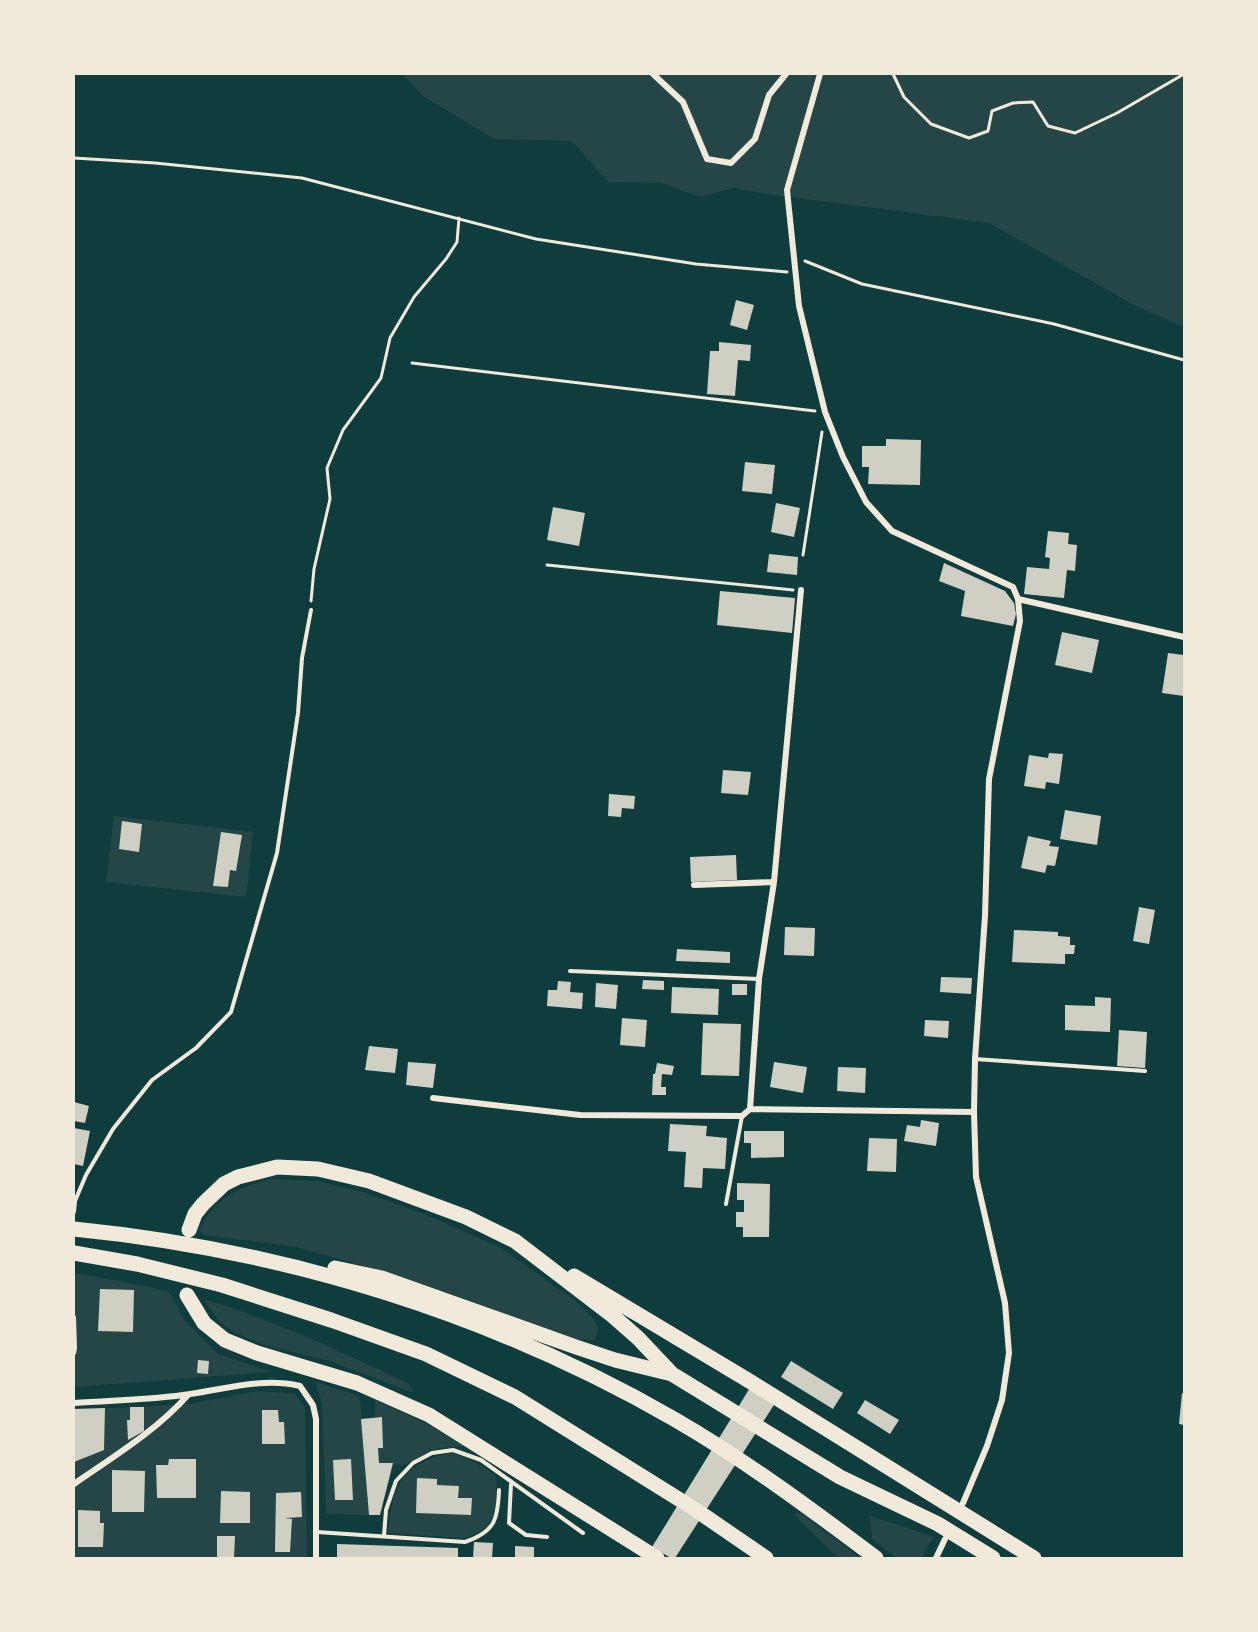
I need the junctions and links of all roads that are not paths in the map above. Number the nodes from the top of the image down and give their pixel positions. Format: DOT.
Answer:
graph roads {
  1 [pos="653,74"];
  2 [pos="786,74"];
  3 [pos="820,74"];
  4 [pos="801,590"];
  5 [pos="1018,599"];
  6 [pos="311,610"];
  7 [pos="1185,638"];
  8 [pos="774,882"];
  9 [pos="694,885"];
  10 [pos="570,971"];
  11 [pos="759,980"];
  12 [pos="975,1059"];
  13 [pos="1145,1071"];
  14 [pos="433,1098"];
  15 [pos="750,1109"];
  16 [pos="974,1112"];
  17 [pos="742,1116"];
  18 [pos="726,1204"];
  19 [pos="74,1212"];
  20 [pos="74,1229"];
  21 [pos="189,1230"];
  22 [pos="515,1241"];
  23 [pos="74,1253"];
  24 [pos="264,1259"];
  25 [pos="187,1295"];
  26 [pos="74,1317"];
  27 [pos="74,1353"];
  28 [pos="672,1374"];
  29 [pos="188,1395"];
  30 [pos="74,1403"];
  31 [pos="74,1484"];
  32 [pos="511,1484"];
  33 [pos="499,1490"];
  34 [pos="963,1503"];
  35 [pos="317,1532"];
  36 [pos="584,1533"];
  37 [pos="384,1536"];
  38 [pos="547,1537"];
  39 [pos="945,1539"];
  40 [pos="316,1558"];
  41 [pos="657,1558"];
  42 [pos="766,1558"];
  43 [pos="876,1558"];
  44 [pos="936,1558"];
  45 [pos="993,1558"];
  46 [pos="1034,1558"];
  1 -- 2 [label="street"];
  3 -- 5 [label="street"];
  4 -- 8 [label="street"];
  5 -- 7 [label="street"];
  5 -- 12 [label="street"];
  6 -- 19 [label="lane"];
  8 -- 9 [label="street"];
  8 -- 11 [label="street"];
  10 -- 11 [label="lane"];
  11 -- 15 [label="street"];
  12 -- 13 [label="lane"];
  12 -- 16 [label="street"];
  14 -- 17 [label="street"];
  15 -- 16 [label="street"];
  15 -- 17 [label="street"];
  16 -- 34 [label="street"];
  17 -- 18 [label="lane"];
  20 -- 24 [label="highway"];
  21 -- 22 [label="highway"];
  22 -- 28 [label="highway"];
  22 -- 46 [label="highway"];
  23 -- 42 [label="highway"];
  24 -- 28 [label="highway"];
  24 -- 43 [label="highway"];
  25 -- 41 [label="highway"];
  26 -- 27 [label="lane"];
  28 -- 45 [label="highway"];
  29 -- 30 [label="street"];
  29 -- 31 [label="street"];
  29 -- 35 [label="street"];
  32 -- 36 [label="lane"];
  32 -- 37 [label="lane"];
  32 -- 38 [label="lane"];
  33 -- 37 [label="lane"];
  35 -- 37 [label="lane"];
  35 -- 40 [label="street"];
  39 -- 44 [label="street"];
}
